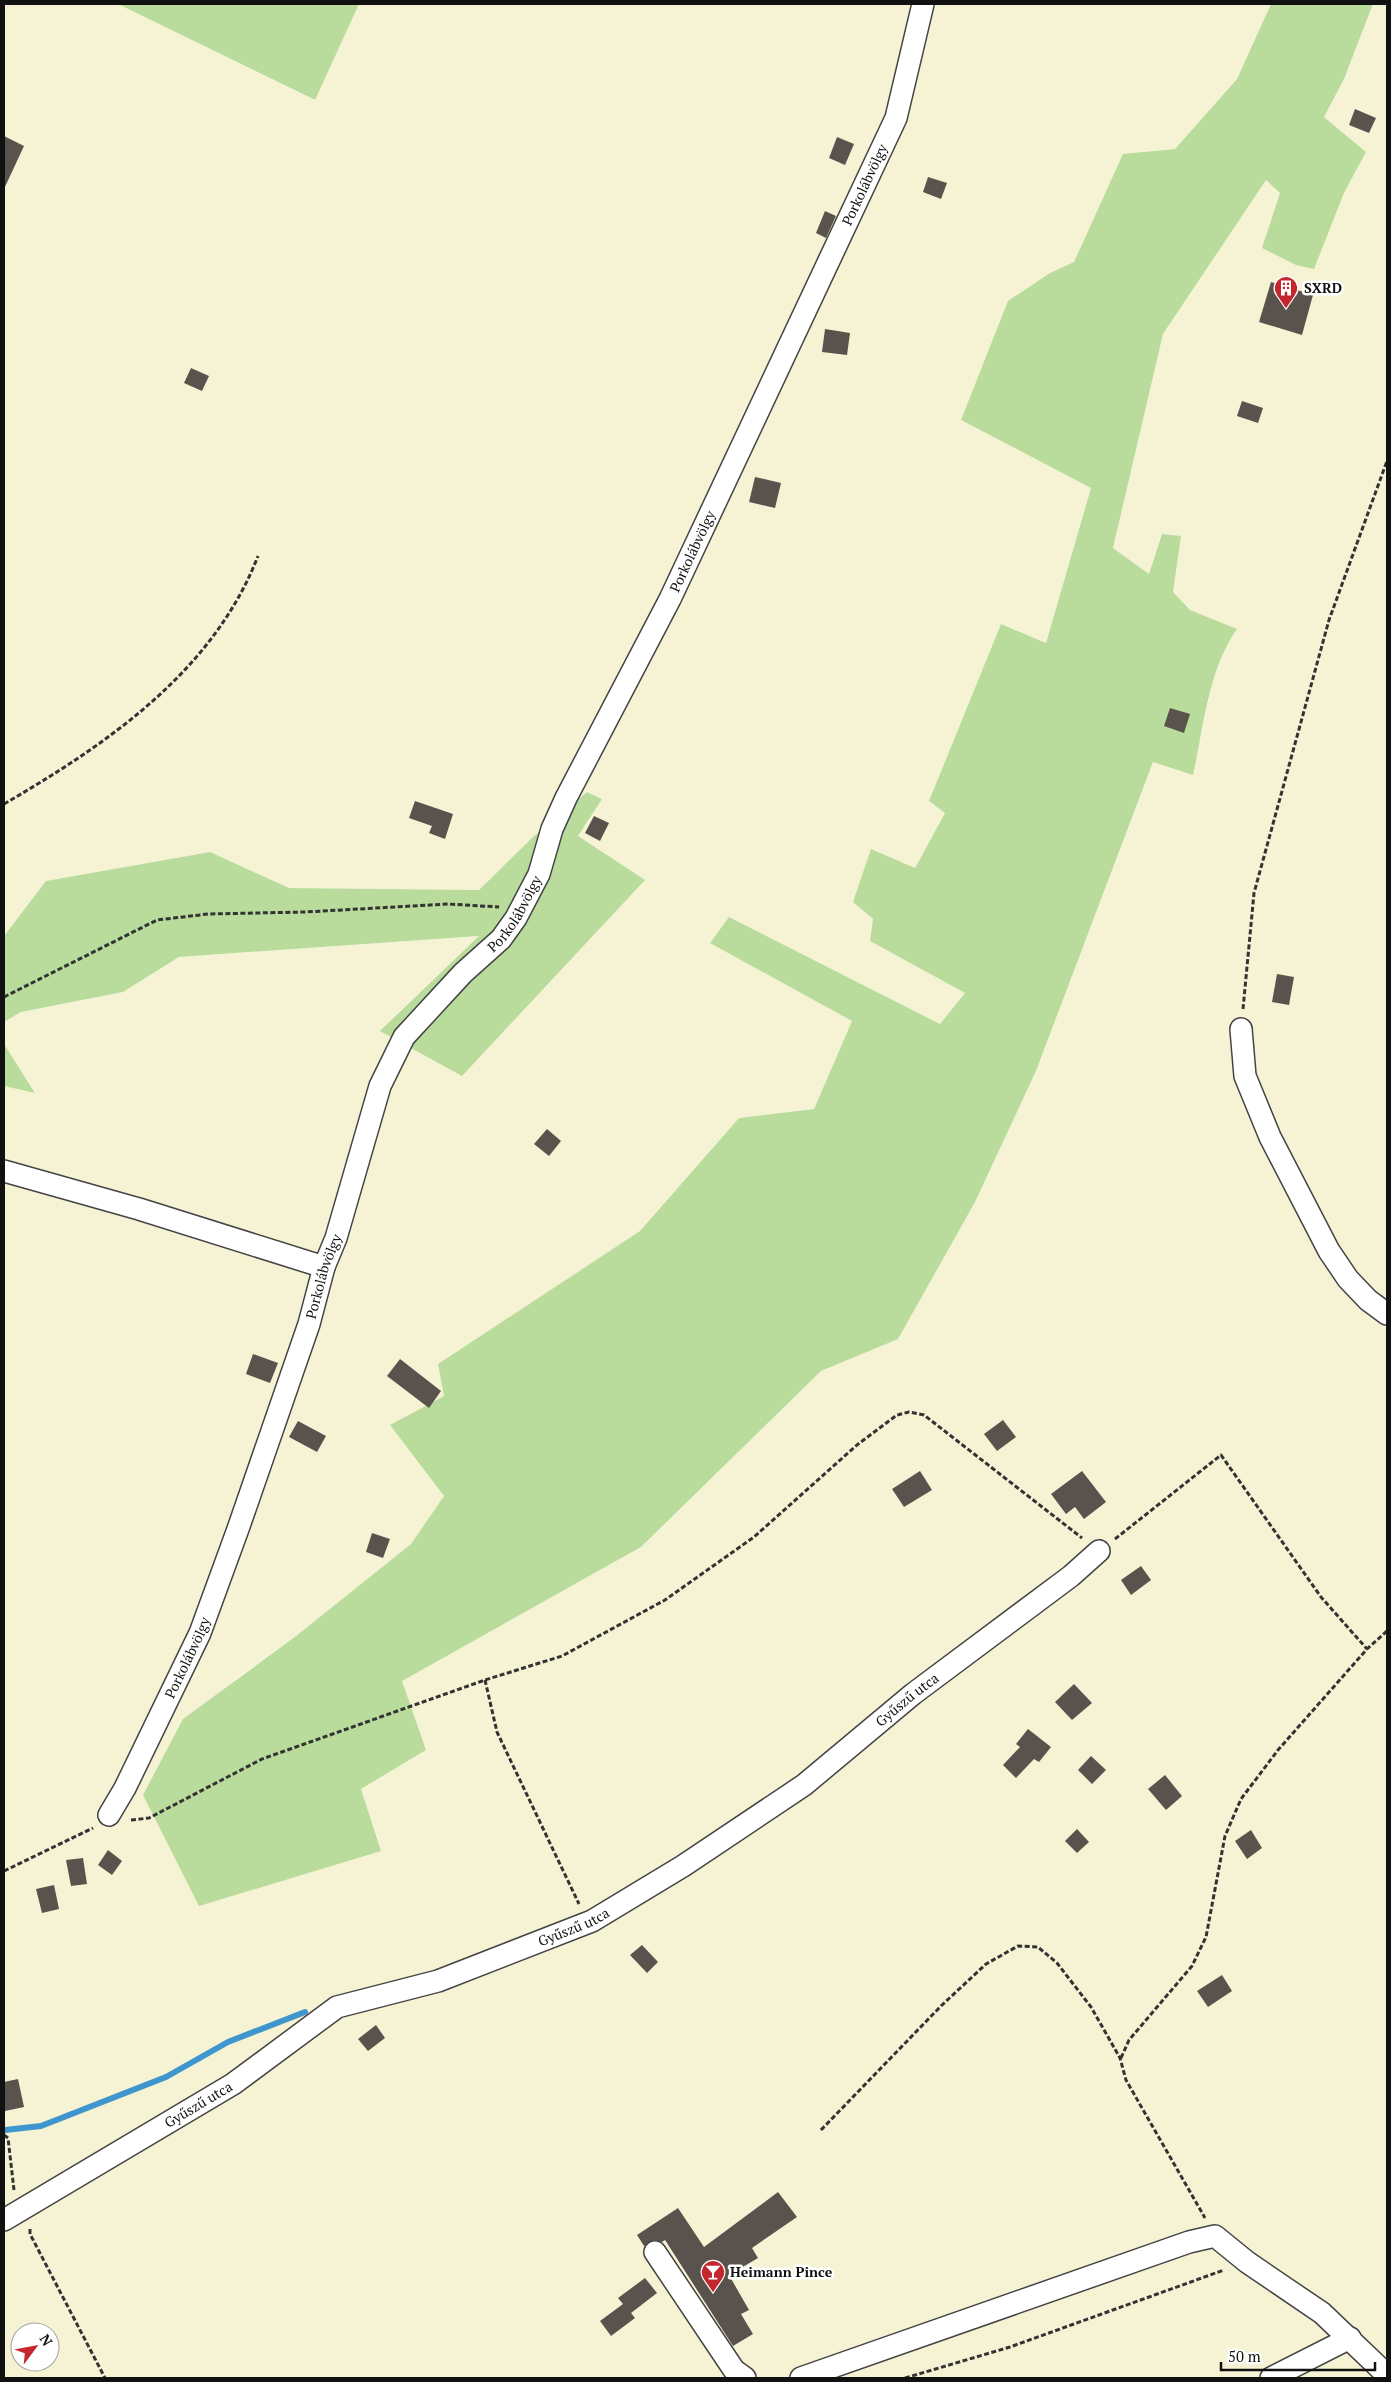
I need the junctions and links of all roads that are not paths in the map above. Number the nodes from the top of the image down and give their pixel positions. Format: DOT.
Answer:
graph roads {
  1 [pos="922,4"];
  2 [pos="1241,1029"];
  3 [pos="4,1171"];
  4 [pos="324,1267"];
  5 [pos="1387,1314"];
  6 [pos="1099,1551"];
  7 [pos="108,1815"];
  8 [pos="18,2212"];
  9 [pos="655,2252"];
  10 [pos="1350,2338"];
  11 [pos="1387,2375"];
  12 [pos="745,2378"];
  13 [pos="801,2378"];
  14 [pos="1271,2378"];
  1 -- 4 [label="street, Porkolábvölgy"];
  2 -- 5 [label="street"];
  3 -- 4 [label="street"];
  4 -- 7 [label="street, Porkolábvölgy"];
  6 -- 8 [label="street, Gyűszű utca"];
  9 -- 12 [label="street"];
  10 -- 11 [label="street"];
  10 -- 13 [label="street"];
  10 -- 14 [label="street"];
}
